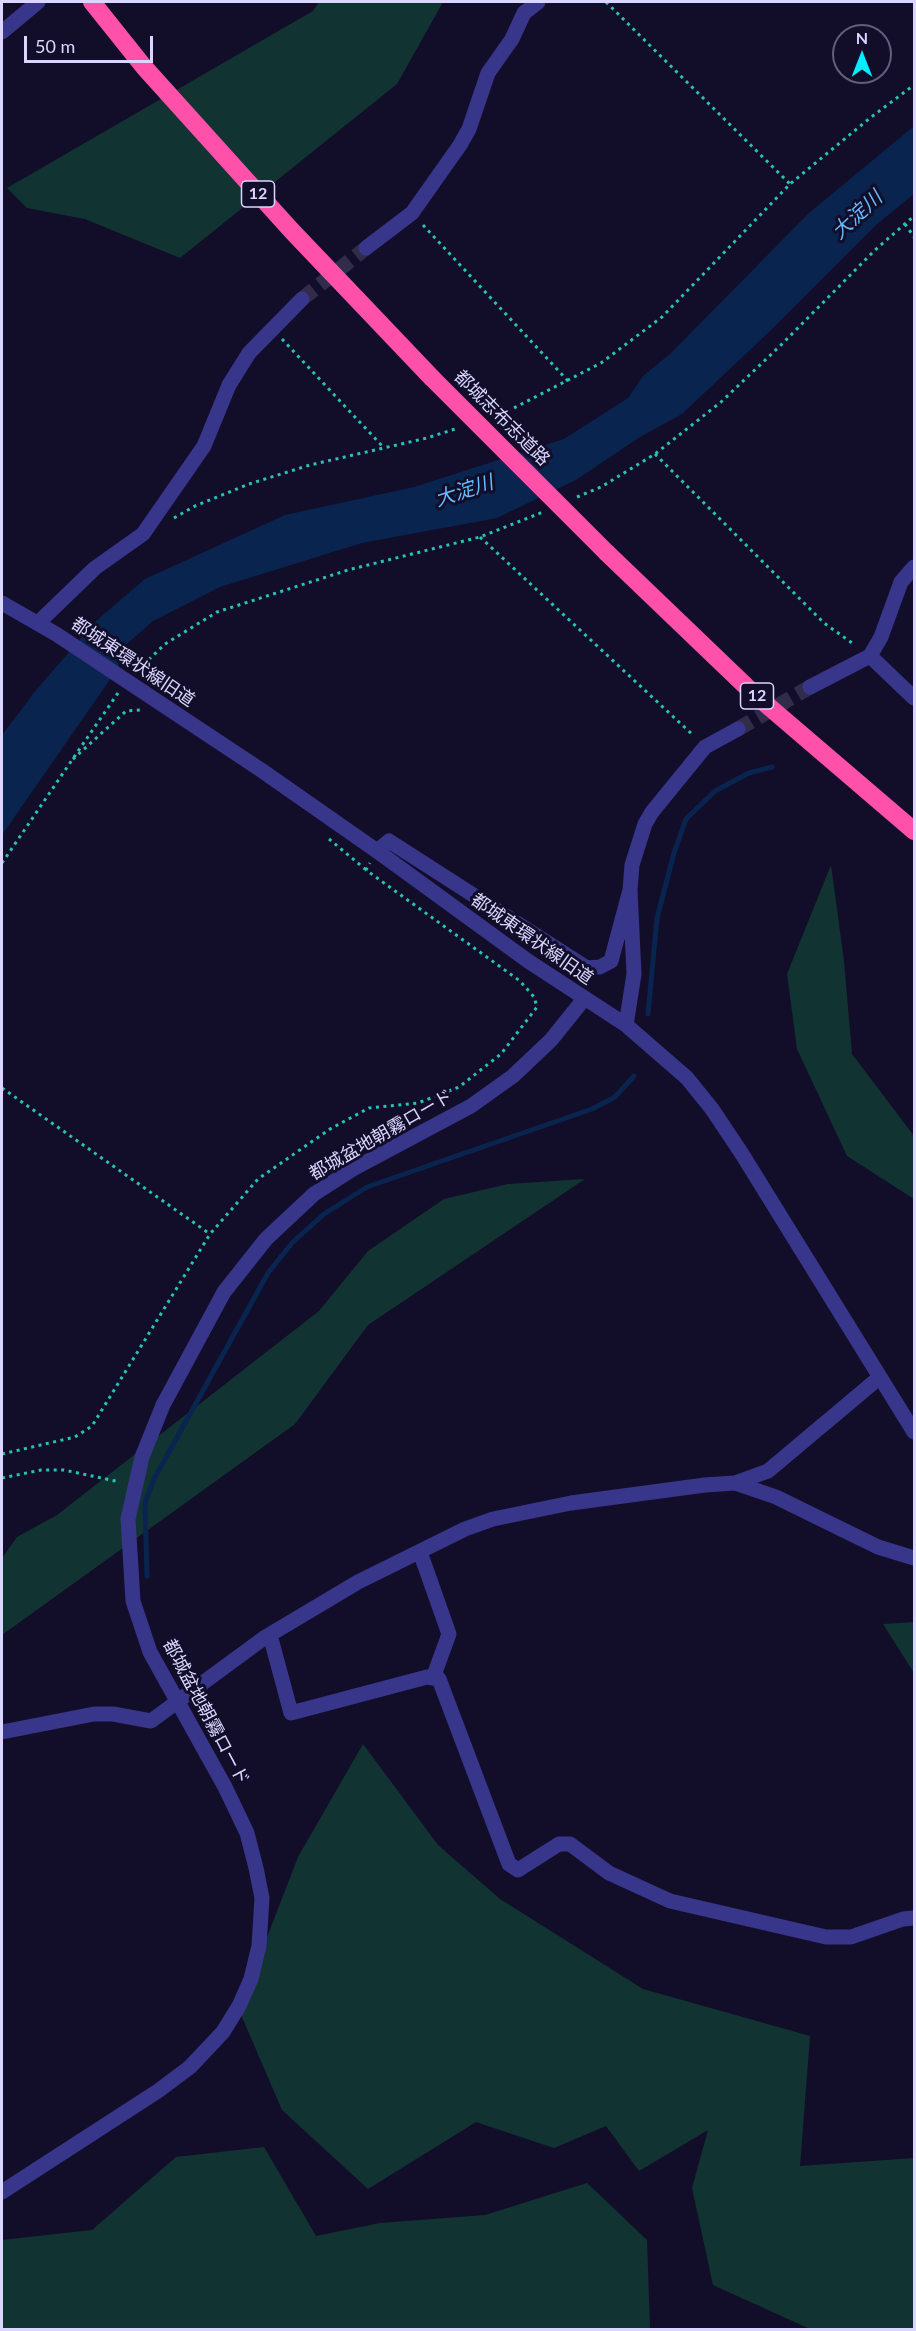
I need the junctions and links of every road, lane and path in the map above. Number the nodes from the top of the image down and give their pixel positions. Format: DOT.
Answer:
graph roads {
  1 [pos="38,2"];
  2 [pos="92,2"];
  3 [pos="538,2"];
  4 [pos="606,2"];
  5 [pos="6,26"];
  6 [pos="915,85"];
  7 [pos="790,184"];
  8 [pos="412,213"];
  9 [pos="915,216"];
  10 [pos="905,223"];
  11 [pos="915,237"];
  12 [pos="366,248"];
  13 [pos="302,299"];
  14 [pos="273,329"];
  15 [pos="568,381"];
  16 [pos="489,417"];
  17 [pos="468,424"];
  18 [pos="384,448"];
  19 [pos="143,534"];
  20 [pos="915,567"];
  21 [pos="2,603"];
  22 [pos="38,623"];
  23 [pos="870,656"];
  24 [pos="125,680"];
  25 [pos="810,687"];
  26 [pos="915,698"];
  27 [pos="144,711"];
  28 [pos="738,729"];
  29 [pos="705,747"];
  30 [pos="72,760"];
  31 [pos="915,831"];
  32 [pos="377,851"];
  33 [pos="2,864"];
  34 [pos="630,890"];
  35 [pos="584,999"];
  36 [pos="626,1025"];
  37 [pos="2,1088"];
  38 [pos="210,1234"];
  39 [pos="880,1377"];
  40 [pos="915,1432"];
  41 [pos="2,1454"];
  42 [pos="2,1478"];
  43 [pos="735,1483"];
  44 [pos="134,1485"];
  45 [pos="420,1552"];
  46 [pos="915,1558"];
  47 [pos="270,1635"];
  48 [pos="433,1678"];
  49 [pos="178,1703"];
  50 [pos="2,1732"];
  51 [pos="915,1918"];
  52 [pos="2,2192"];
  1 -- 5 [label="street"];
  2 -- 31 [label="highway, 都城志布志道路 / 12, bridge"];
  3 -- 8 [label="street"];
  4 -- 7 [label="path"];
  6 -- 7 [label="path"];
  7 -- 15 [label="path"];
  8 -- 12 [label="street"];
  8 -- 15 [label="path"];
  9 -- 10 [label="path"];
  10 -- 11 [label="path"];
  10 -- 23 [label="path"];
  13 -- 14 [label="street"];
  14 -- 18 [label="path"];
  14 -- 19 [label="street"];
  15 -- 16 [label="path"];
  17 -- 18 [label="path"];
  18 -- 19 [label="path"];
  19 -- 22 [label="street"];
  20 -- 23 [label="street"];
  21 -- 22 [label="street, 都城東環状線旧道"];
  22 -- 24 [label="street, 都城東環状線旧道"];
  23 -- 25 [label="street"];
  23 -- 26 [label="street"];
  24 -- 29 [label="path"];
  24 -- 30 [label="path"];
  24 -- 32 [label="street, 都城東環状線旧道"];
  27 -- 30 [label="path"];
  28 -- 29 [label="street"];
  29 -- 34 [label="street"];
  30 -- 33 [label="path"];
  32 -- 34 [label="street"];
  32 -- 35 [label="street, 都城東環状線旧道"];
  32 -- 38 [label="path"];
  34 -- 36 [label="street"];
  35 -- 36 [label="street, 都城東環状線旧道"];
  35 -- 44 [label="street, 都城盆地朝霧ロード"];
  36 -- 39 [label="street, 都城東環状線旧道"];
  37 -- 38 [label="path"];
  38 -- 41 [label="path"];
  39 -- 40 [label="street, 都城東環状線旧道"];
  39 -- 43 [label="street"];
  42 -- 44 [label="path"];
  43 -- 45 [label="street"];
  43 -- 46 [label="street"];
  44 -- 49 [label="street, 都城盆地朝霧ロード"];
  45 -- 47 [label="street"];
  45 -- 48 [label="street"];
  47 -- 48 [label="street"];
  47 -- 49 [label="street"];
  48 -- 51 [label="street"];
  49 -- 50 [label="street"];
  49 -- 52 [label="street, 都城盆地朝霧ロード"];
}
